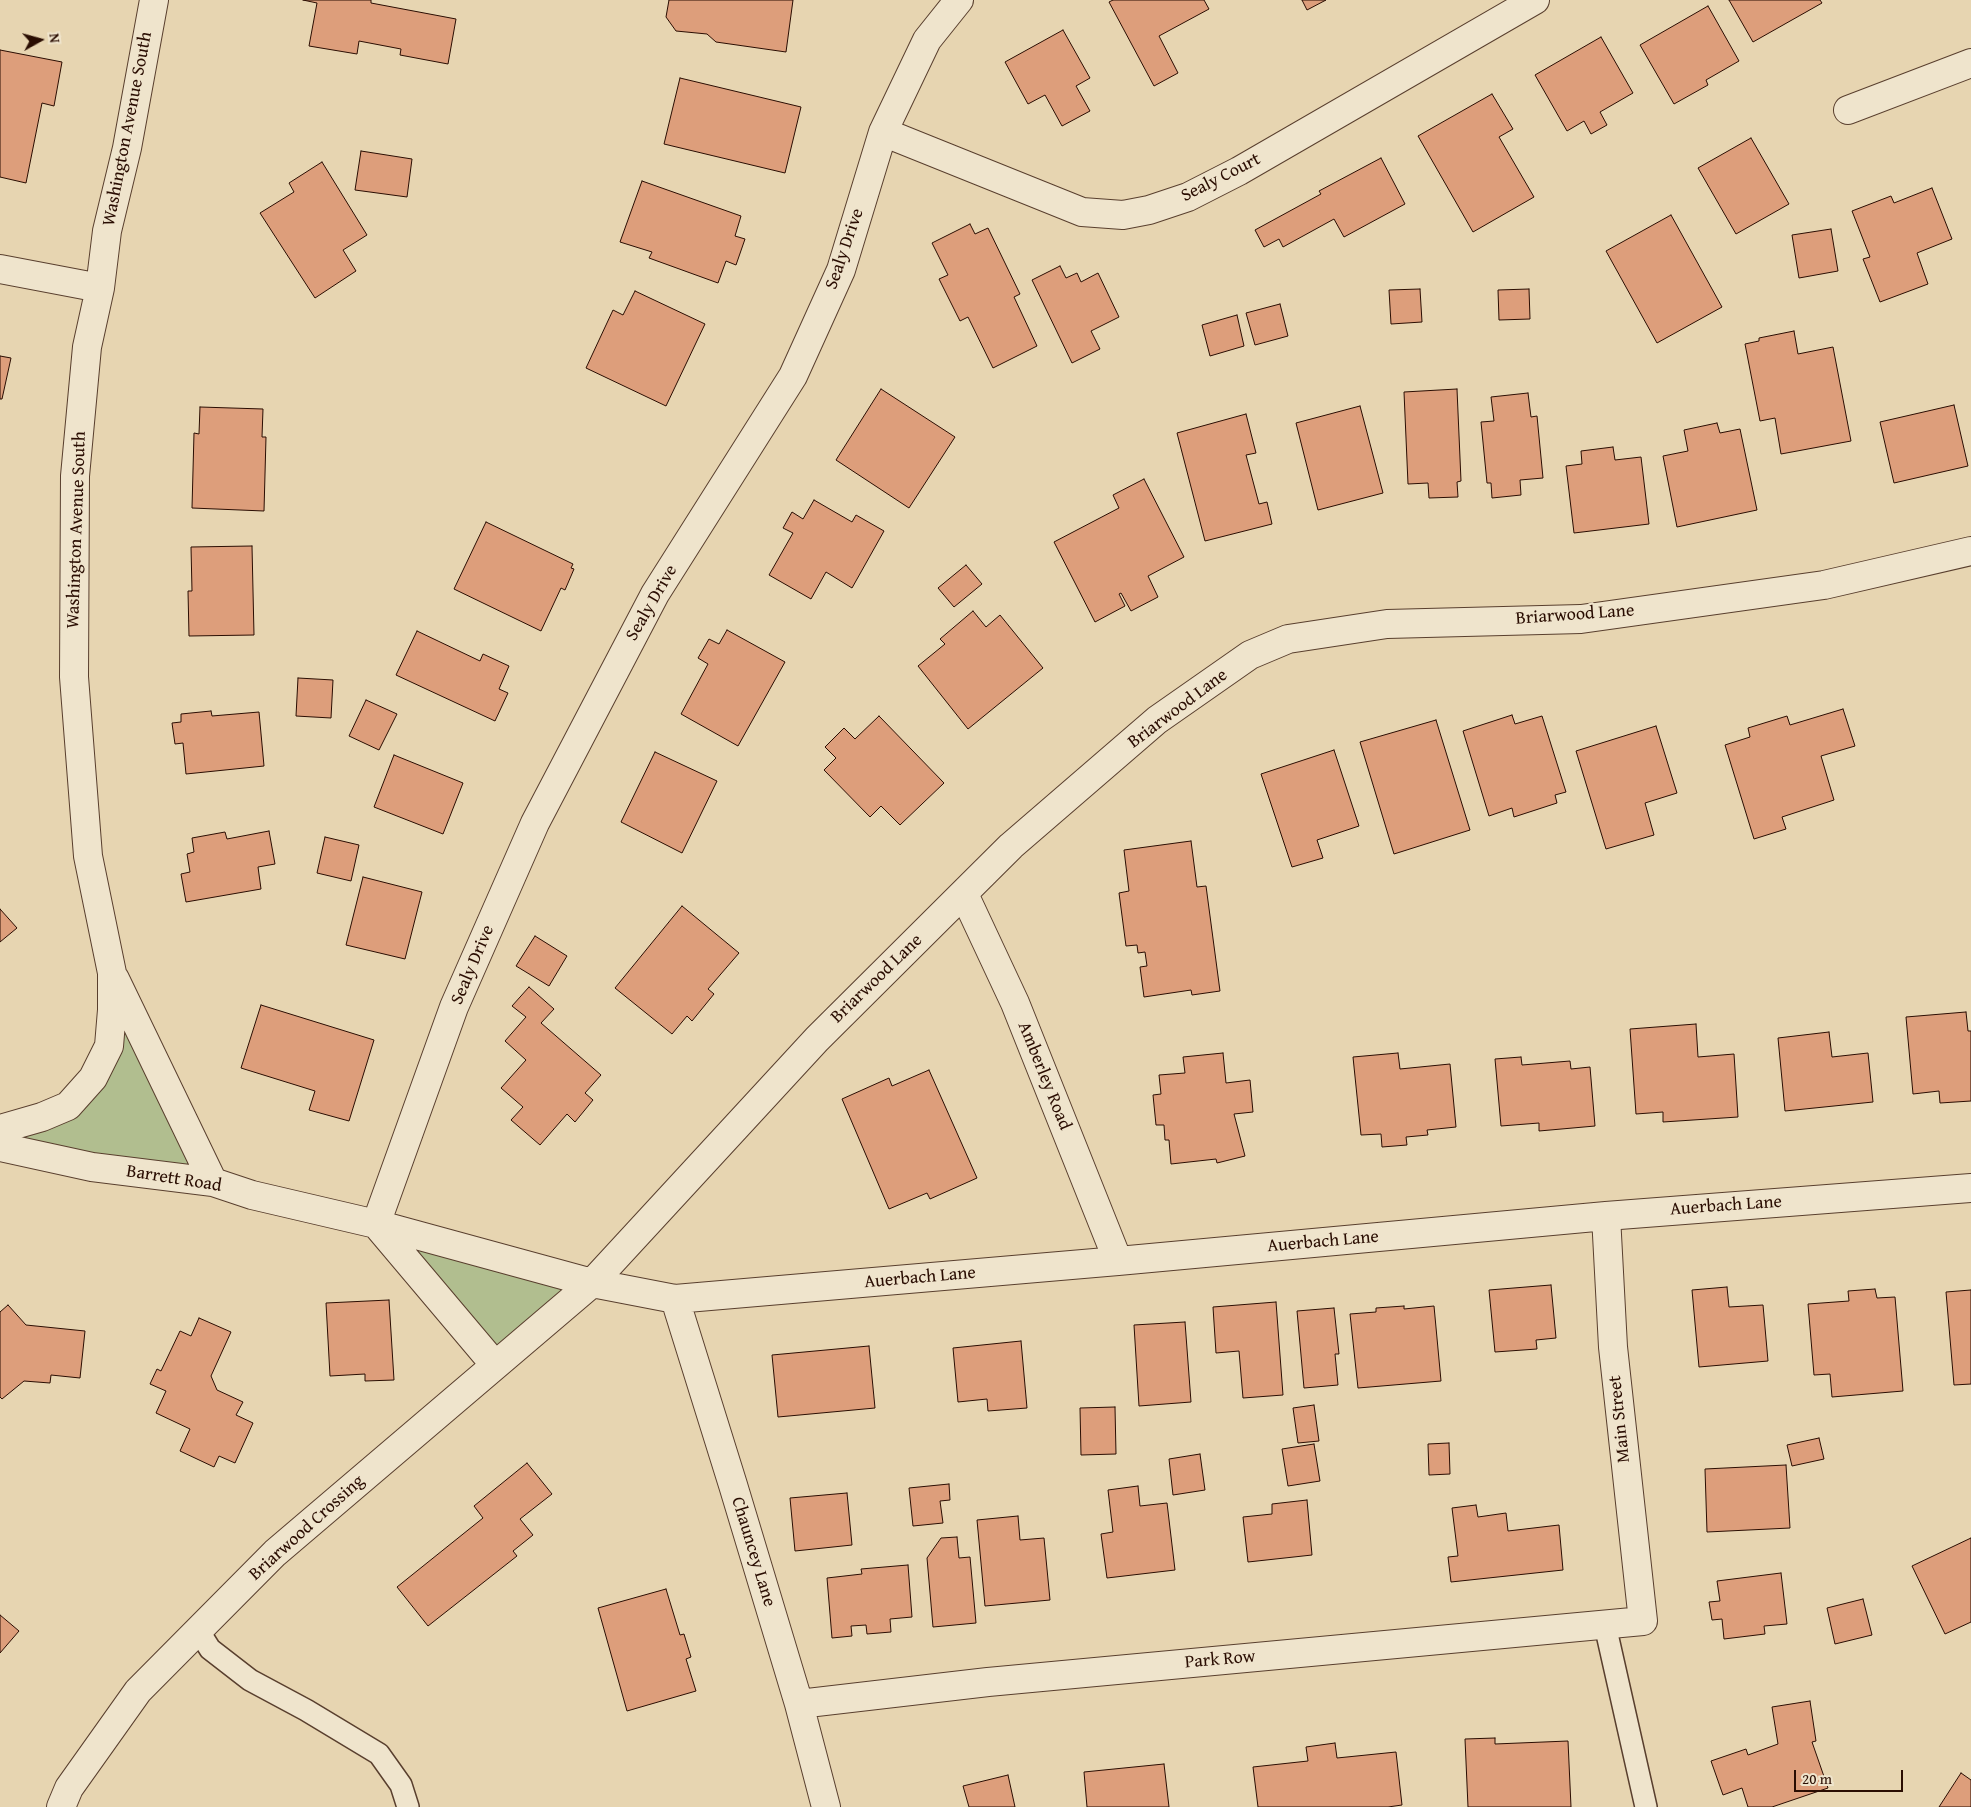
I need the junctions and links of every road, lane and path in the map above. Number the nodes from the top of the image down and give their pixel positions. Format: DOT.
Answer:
graph roads {
  1 [pos="154,0"];
  2 [pos="959,0"];
  3 [pos="1534,0"];
  4 [pos="1971,63"];
  5 [pos="1848,110"];
  6 [pos="883,132"];
  7 [pos="0,269"];
  8 [pos="100,288"];
  9 [pos="1971,551"];
  10 [pos="964,894"];
  11 [pos="112,973"];
  12 [pos="0,1129"];
  13 [pos="0,1148"];
  14 [pos="213,1182"];
  15 [pos="1971,1188"];
  16 [pos="1606,1216"];
  17 [pos="376,1224"];
  18 [pos="1118,1261"];
  19 [pos="592,1283"];
  20 [pos="675,1299"];
  21 [pos="495,1365"];
  22 [pos="1643,1621"];
  23 [pos="1605,1625"];
  24 [pos="198,1630"];
  25 [pos="799,1704"];
  26 [pos="61,1807"];
  27 [pos="408,1807"];
  28 [pos="826,1807"];
  29 [pos="1646,1807"];
  1 -- 8 [label="street, Washington Avenue South"];
  2 -- 6 [label="street, Sealy Drive"];
  3 -- 6 [label="street, Sealy Court"];
  4 -- 5 [label="street"];
  6 -- 17 [label="street, Sealy Drive"];
  7 -- 8 [label="street"];
  8 -- 11 [label="street, Washington Avenue South"];
  9 -- 10 [label="street, Briarwood Lane"];
  10 -- 18 [label="street, Amberley Road"];
  10 -- 19 [label="street, Briarwood Lane"];
  11 -- 12 [label="street, Washington Avenue South"];
  11 -- 14 [label="street, Washington Avenue South"];
  13 -- 14 [label="street, Barrett Road"];
  14 -- 17 [label="street, Barrett Road"];
  15 -- 16 [label="street, Auerbach Lane"];
  16 -- 18 [label="street, Auerbach Lane"];
  16 -- 22 [label="street, Main Street"];
  17 -- 19 [label="street, Barrett Road"];
  17 -- 21 [label="street"];
  18 -- 20 [label="street, Auerbach Lane"];
  19 -- 20 [label="street, Auerbach Lane"];
  19 -- 21 [label="street, Briarwood Crossing"];
  20 -- 25 [label="street, Chauncey Lane"];
  21 -- 24 [label="street, Briarwood Crossing"];
  22 -- 23 [label="street, Park Row"];
  23 -- 25 [label="street, Park Row"];
  23 -- 29 [label="lane"];
  24 -- 26 [label="street, Briarwood Crossing"];
  24 -- 27 [label="lane"];
  25 -- 28 [label="street, Chauncey Lane"];
}
